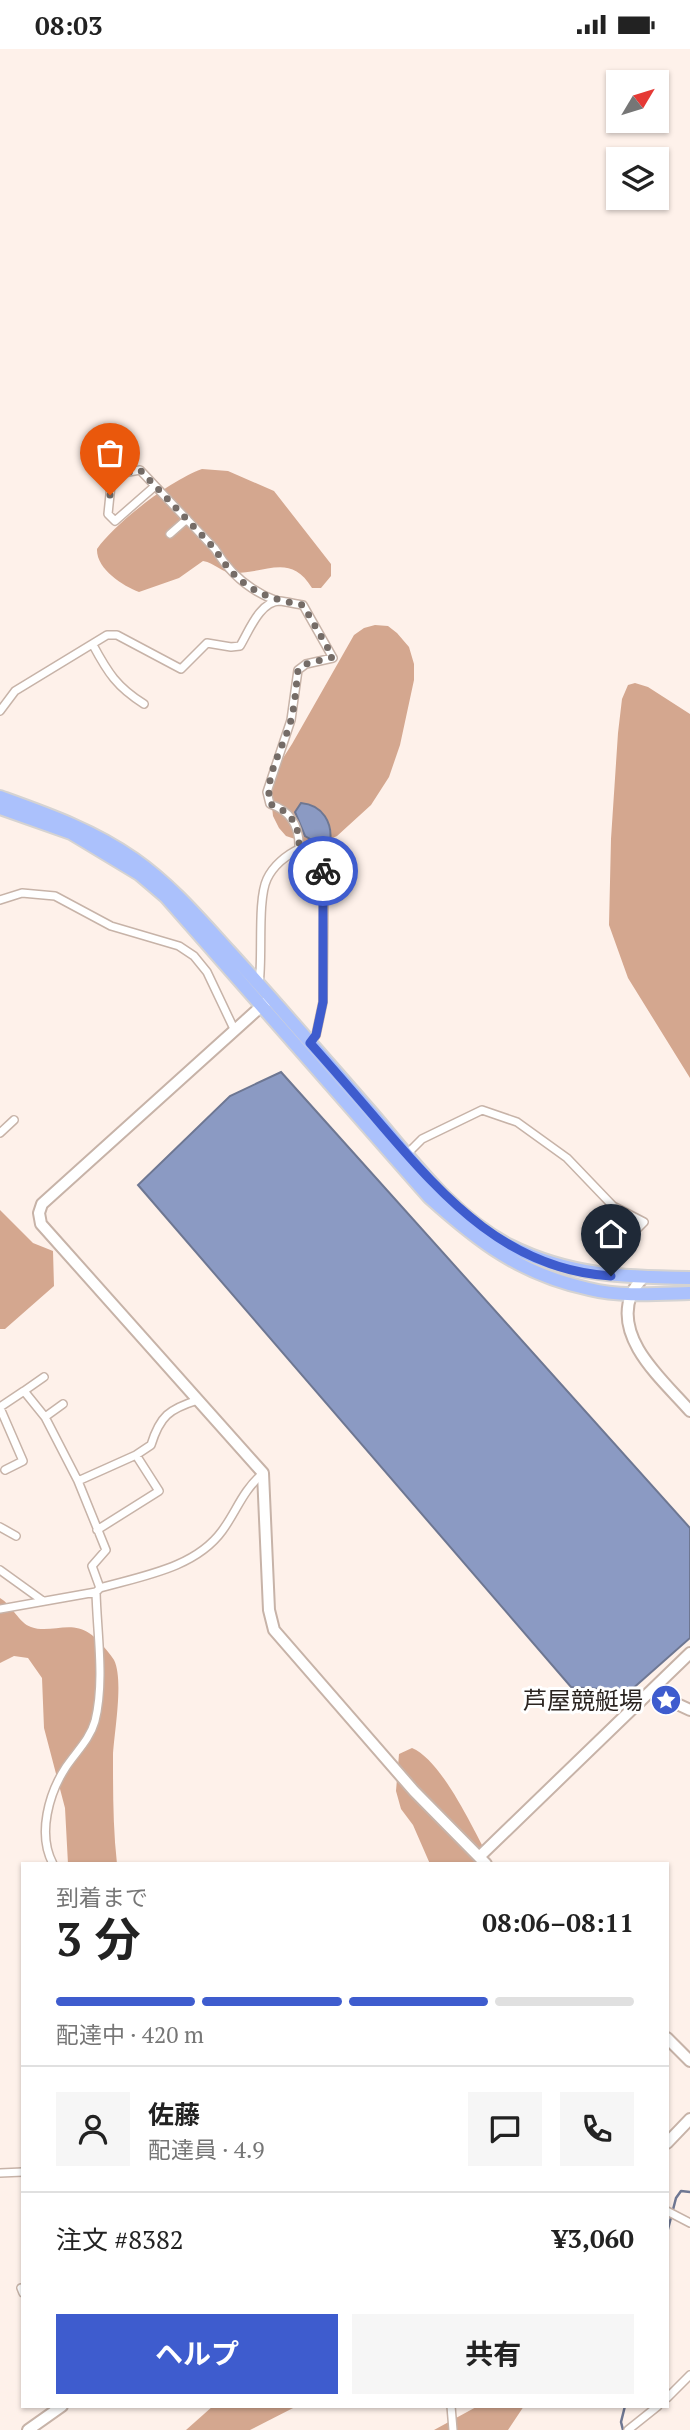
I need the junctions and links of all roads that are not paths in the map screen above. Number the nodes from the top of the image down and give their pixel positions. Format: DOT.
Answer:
graph roads {
  1 [pos="155,486"];
  2 [pos="187,519"];
  3 [pos="170,534"];
  4 [pos="278,601"];
  5 [pos="93,645"];
  6 [pos="144,704"];
  7 [pos="0,711"];
  8 [pos="0,797"];
  9 [pos="0,809"];
  10 [pos="299,849"];
  11 [pos="0,900"];
  12 [pos="259,985"];
  13 [pos="266,1002"];
  14 [pos="235,1031"];
  15 [pos="310,1043"];
  16 [pos="14,1119"];
  17 [pos="0,1133"];
  18 [pos="407,1154"];
  19 [pos="611,1276"];
  20 [pos="644,1277"];
  21 [pos="690,1279"];
  22 [pos="690,1293"];
  23 [pos="631,1294"];
  24 [pos="44,1377"];
  25 [pos="24,1391"];
  26 [pos="198,1400"];
  27 [pos="63,1404"];
  28 [pos="0,1408"];
  29 [pos="690,1411"];
  30 [pos="45,1417"];
  31 [pos="136,1455"];
  32 [pos="5,1470"];
  33 [pos="263,1473"];
  34 [pos="78,1481"];
  35 [pos="0,1527"];
  36 [pos="97,1530"];
  37 [pos="16,1536"];
  38 [pos="0,1570"];
  39 [pos="98,1590"];
  40 [pos="43,1601"];
  41 [pos="0,1609"];
  42 [pos="690,1653"];
  43 [pos="651,1692"];
  44 [pos="690,1710"];
  45 [pos="483,1860"];
  46 [pos="52,1862"];
  47 [pos="669,2040"];
  48 [pos="690,2061"];
  49 [pos="690,2119"];
  50 [pos="669,2141"];
  51 [pos="21,2172"];
  52 [pos="0,2173"];
  53 [pos="669,2212"];
  54 [pos="690,2223"];
  55 [pos="690,2375"];
  56 [pos="669,2396"];
  57 [pos="59,2408"];
  58 [pos="452,2408"];
  59 [pos="656,2408"];
  60 [pos="28,2430"];
  61 [pos="453,2430"];
  62 [pos="628,2430"];
  1 -- 1 [label="street"];
  1 -- 2 [label="street"];
  2 -- 3 [label="street"];
  2 -- 4 [label="street"];
  4 -- 5 [label="street"];
  4 -- 10 [label="street"];
  5 -- 6 [label="street"];
  5 -- 7 [label="street"];
  8 -- 12 [label="highway"];
  9 -- 13 [label="highway"];
  10 -- 12 [label="street"];
  10 -- 15 [label="street"];
  11 -- 14 [label="street"];
  12 -- 13 [label="highway"];
  13 -- 14 [label="street"];
  13 -- 15 [label="highway"];
  13 -- 23 [label="highway"];
  14 -- 26 [label="street"];
  15 -- 18 [label="highway"];
  16 -- 17 [label="street"];
  18 -- 19 [label="highway"];
  18 -- 19 [label="street"];
  19 -- 20 [label="highway"];
  20 -- 21 [label="highway"];
  20 -- 23 [label="street"];
  22 -- 23 [label="highway"];
  23 -- 29 [label="street"];
  24 -- 25 [label="street"];
  25 -- 28 [label="street"];
  25 -- 30 [label="street"];
  26 -- 31 [label="street"];
  26 -- 33 [label="street"];
  27 -- 30 [label="street"];
  28 -- 32 [label="street"];
  30 -- 34 [label="street"];
  31 -- 34 [label="street"];
  31 -- 36 [label="street"];
  33 -- 39 [label="street"];
  33 -- 45 [label="street"];
  34 -- 36 [label="street"];
  35 -- 37 [label="street"];
  36 -- 39 [label="street"];
  38 -- 40 [label="street"];
  39 -- 40 [label="street"];
  39 -- 46 [label="street"];
  40 -- 41 [label="street"];
  42 -- 43 [label="street"];
  43 -- 44 [label="street"];
  43 -- 45 [label="street"];
  47 -- 48 [label="street"];
  49 -- 50 [label="street"];
  51 -- 52 [label="street"];
  53 -- 54 [label="street"];
  55 -- 56 [label="street"];
  57 -- 60 [label="street"];
  58 -- 61 [label="street"];
  59 -- 62 [label="street"];
}
